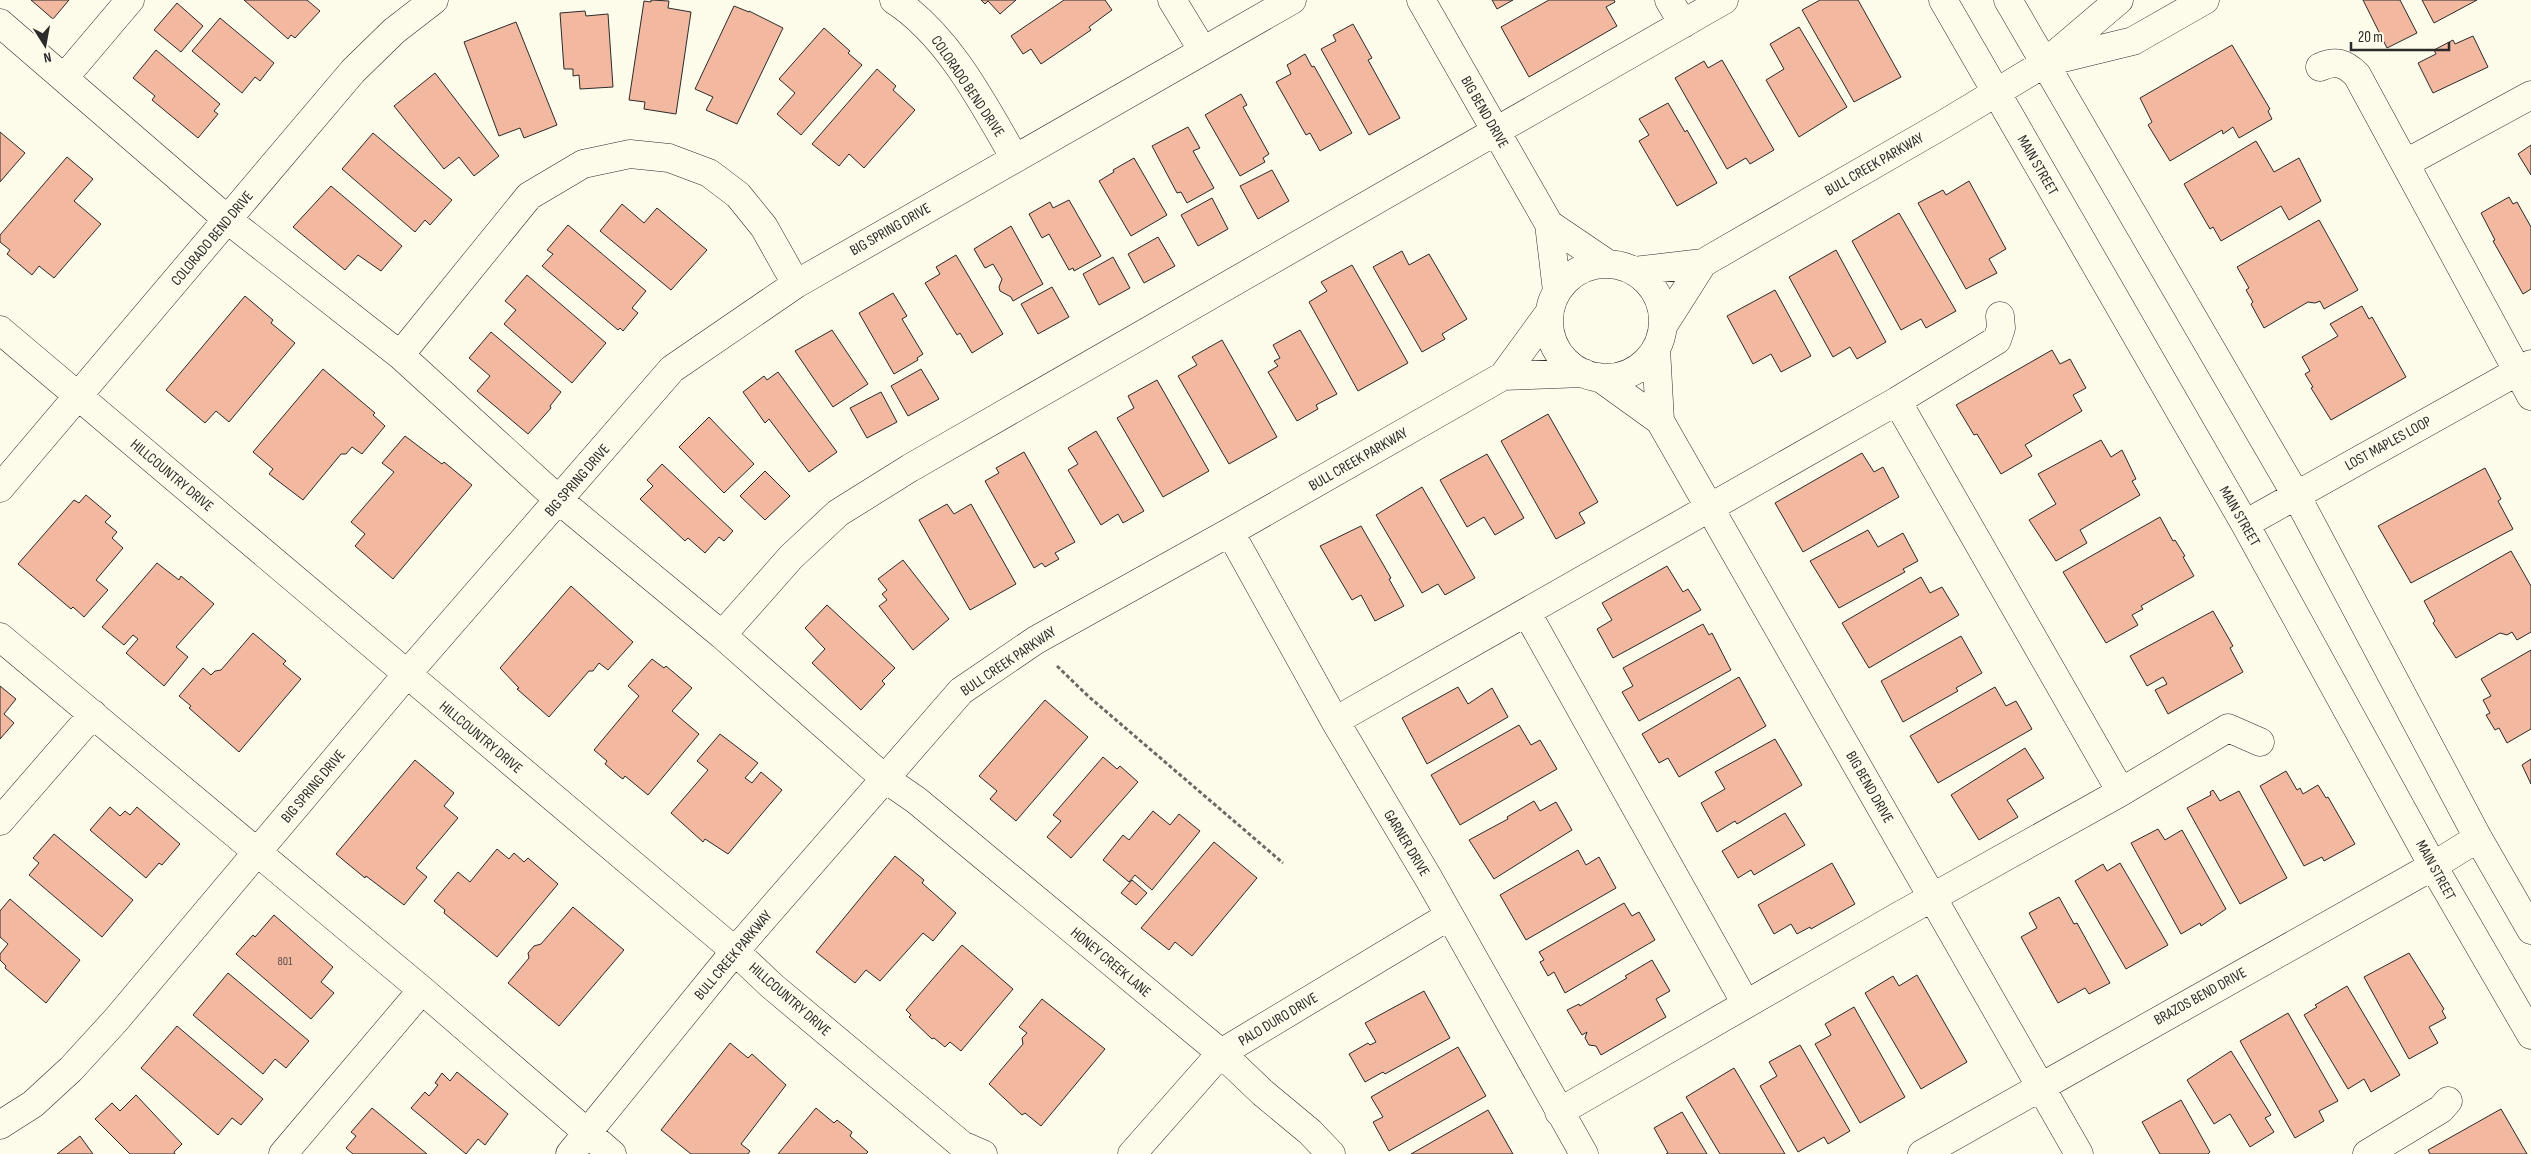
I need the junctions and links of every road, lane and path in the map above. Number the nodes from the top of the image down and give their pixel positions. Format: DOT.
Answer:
graph roads {
  1 [pos="130,0"];
  2 [pos="434,0"];
  3 [pos="894,0"];
  4 [pos="1172,0"];
  5 [pos="1292,0"];
  6 [pos="1421,0"];
  7 [pos="1669,0"];
  8 [pos="1724,0"];
  9 [pos="1943,0"];
  10 [pos="2008,0"];
  11 [pos="2119,0"];
  12 [pos="2206,0"];
  13 [pos="0,24"];
  14 [pos="1683,24"];
  15 [pos="1203,51"];
  16 [pos="2045,63"];
  17 [pos="2320,67"];
  18 [pos="64,78"];
  19 [pos="1996,91"];
  20 [pos="2531,95"];
  21 [pos="1496,133"];
  22 [pos="1014,157"];
  23 [pos="2406,163"];
  24 [pos="228,220"];
  25 [pos="1549,224"];
  26 [pos="1703,263"];
  27 [pos="1621,268"];
  28 [pos="796,284"];
  29 [pos="1553,302"];
  30 [pos="2000,316"];
  31 [pos="0,330"];
  32 [pos="1659,337"];
  33 [pos="400,355"];
  34 [pos="2524,368"];
  35 [pos="1592,375"];
  36 [pos="1503,376"];
  37 [pos="76,395"];
  38 [pos="2531,396"];
  39 [pos="1897,400"];
  40 [pos="1660,421"];
  41 [pos="0,488"];
  42 [pos="2296,495"];
  43 [pos="560,501"];
  44 [pos="1709,506"];
  45 [pos="2246,524"];
  46 [pos="1230,532"];
  47 [pos="1527,613"];
  48 [pos="722,635"];
  49 [pos="0,637"];
  50 [pos="1057,666"];
  51 [pos="407,674"];
  52 [pos="93,714"];
  53 [pos="1335,721"];
  54 [pos="2260,742"];
  55 [pos="884,778"];
  56 [pos="2121,792"];
  57 [pos="0,821"];
  58 [pos="2478,838"];
  59 [pos="256,854"];
  60 [pos="1283,862"];
  61 [pos="2433,866"];
  62 [pos="1934,897"];
  63 [pos="1449,916"];
  64 [pos="2531,930"];
  65 [pos="735,951"];
  66 [pos="422,990"];
  67 [pos="1746,1004"];
  68 [pos="2531,1035"];
  69 [pos="1221,1053"];
  70 [pos="2041,1085"];
  71 [pos="2448,1101"];
  72 [pos="1559,1112"];
  73 [pos="0,1125"];
  74 [pos="579,1144"];
  75 [pos="971,1151"];
  76 [pos="1132,1153"];
  77 [pos="283,1154"];
  78 [pos="612,1154"];
  79 [pos="1331,1154"];
  80 [pos="1584,1154"];
  81 [pos="1922,1154"];
  82 [pos="2079,1154"];
  83 [pos="2367,1154"];
  1 -- 18 [label="street"];
  2 -- 24 [label="street, COLORADO BEND DRIVE"];
  3 -- 22 [label="street, COLORADO BEND DRIVE"];
  4 -- 15 [label="street"];
  5 -- 15 [label="street, BIG SPRING DRIVE"];
  6 -- 21 [label="street, BIG BEND DRIVE"];
  7 -- 14 [label="street"];
  8 -- 14 [label="street"];
  9 -- 19 [label="street, MAIN STREET"];
  10 -- 16 [label="street"];
  11 -- 16 [label="street, BULL CREEK PARKWAY"];
  12 -- 16 [label="street, BULL CREEK PARKWAY"];
  13 -- 18 [label="street, HONEY CREEK LANE"];
  14 -- 21 [label="street"];
  15 -- 22 [label="street, BIG SPRING DRIVE"];
  16 -- 19 [label="street, BULL CREEK PARKWAY"];
  16 -- 42 [label="street"];
  17 -- 23 [label="street"];
  18 -- 24 [label="street, HONEY CREEK LANE"];
  19 -- 26 [label="street, BULL CREEK PARKWAY"];
  19 -- 45 [label="street, MAIN STREET"];
  20 -- 23 [label="street"];
  21 -- 25 [label="street, BIG BEND DRIVE"];
  21 -- 48 [label="street"];
  22 -- 28 [label="street, BIG SPRING DRIVE"];
  23 -- 34 [label="street"];
  24 -- 33 [label="street, HONEY CREEK LANE"];
  24 -- 37 [label="street, COLORADO BEND DRIVE"];
  25 -- 27 [label="street, BIG BEND DRIVE"];
  25 -- 29 [label="street, BIG BEND DRIVE"];
  26 -- 27 [label="street, BULL CREEK PARKWAY"];
  26 -- 32 [label="street, BULL CREEK PARKWAY"];
  27 -- 29 [label="street"];
  27 -- 32 [label="street"];
  28 -- 33 [label="street"];
  28 -- 43 [label="street, BIG SPRING DRIVE"];
  29 -- 35 [label="street"];
  29 -- 36 [label="street, BULL CREEK PARKWAY"];
  30 -- 39 [label="street"];
  31 -- 37 [label="street, HILLCOUNTRY DRIVE"];
  32 -- 35 [label="street"];
  32 -- 40 [label="street, BIG BEND DRIVE"];
  33 -- 43 [label="street, HONEY CREEK LANE"];
  34 -- 38 [label="street"];
  34 -- 42 [label="street, LOST MAPLES LOOP"];
  35 -- 36 [label="street, BULL CREEK PARKWAY"];
  35 -- 40 [label="street, BIG BEND DRIVE"];
  36 -- 46 [label="street, BULL CREEK PARKWAY"];
  37 -- 41 [label="street, COLORADO BEND DRIVE"];
  37 -- 51 [label="street, HILLCOUNTRY DRIVE"];
  39 -- 44 [label="street"];
  39 -- 56 [label="street"];
  40 -- 44 [label="street, BIG BEND DRIVE"];
  42 -- 45 [label="street, LOST MAPLES LOOP"];
  42 -- 58 [label="street"];
  43 -- 48 [label="street, HONEY CREEK LANE"];
  43 -- 51 [label="street, BIG SPRING DRIVE"];
  44 -- 47 [label="street"];
  44 -- 62 [label="street, BIG BEND DRIVE"];
  45 -- 61 [label="street, MAIN STREET"];
  46 -- 53 [label="street, GARNER DRIVE"];
  46 -- 55 [label="street, BULL CREEK PARKWAY"];
  47 -- 53 [label="street"];
  47 -- 67 [label="street"];
  48 -- 55 [label="street, HONEY CREEK LANE"];
  49 -- 52 [label="street"];
  50 -- 60 [label="path"];
  51 -- 59 [label="street, BIG SPRING DRIVE"];
  51 -- 65 [label="street, HILLCOUNTRY DRIVE"];
  52 -- 57 [label="street"];
  52 -- 59 [label="street"];
  53 -- 63 [label="street, GARNER DRIVE"];
  54 -- 56 [label="street"];
  55 -- 65 [label="street, BULL CREEK PARKWAY"];
  55 -- 69 [label="street, HONEY CREEK LANE"];
  56 -- 62 [label="street"];
  58 -- 61 [label="street, BRAZOS BEND DRIVE"];
  58 -- 64 [label="street"];
  59 -- 66 [label="street"];
  59 -- 73 [label="street, BIG SPRING DRIVE"];
  61 -- 68 [label="street, MAIN STREET"];
  61 -- 70 [label="street, BRAZOS BEND DRIVE"];
  62 -- 67 [label="street"];
  62 -- 70 [label="street, BIG BEND DRIVE"];
  63 -- 69 [label="street, PALO DURO DRIVE"];
  63 -- 72 [label="street, GARNER DRIVE"];
  65 -- 74 [label="street, BULL CREEK PARKWAY"];
  65 -- 75 [label="street, HILLCOUNTRY DRIVE"];
  66 -- 74 [label="street"];
  66 -- 77 [label="street"];
  67 -- 72 [label="street"];
  69 -- 76 [label="street, PALO DURO DRIVE"];
  69 -- 79 [label="street, HONEY CREEK LANE"];
  70 -- 81 [label="street, BRAZOS BEND DRIVE"];
  70 -- 82 [label="street, BIG BEND DRIVE"];
  71 -- 83 [label="street"];
  72 -- 80 [label="street, GARNER DRIVE"];
  74 -- 78 [label="street"];
}
